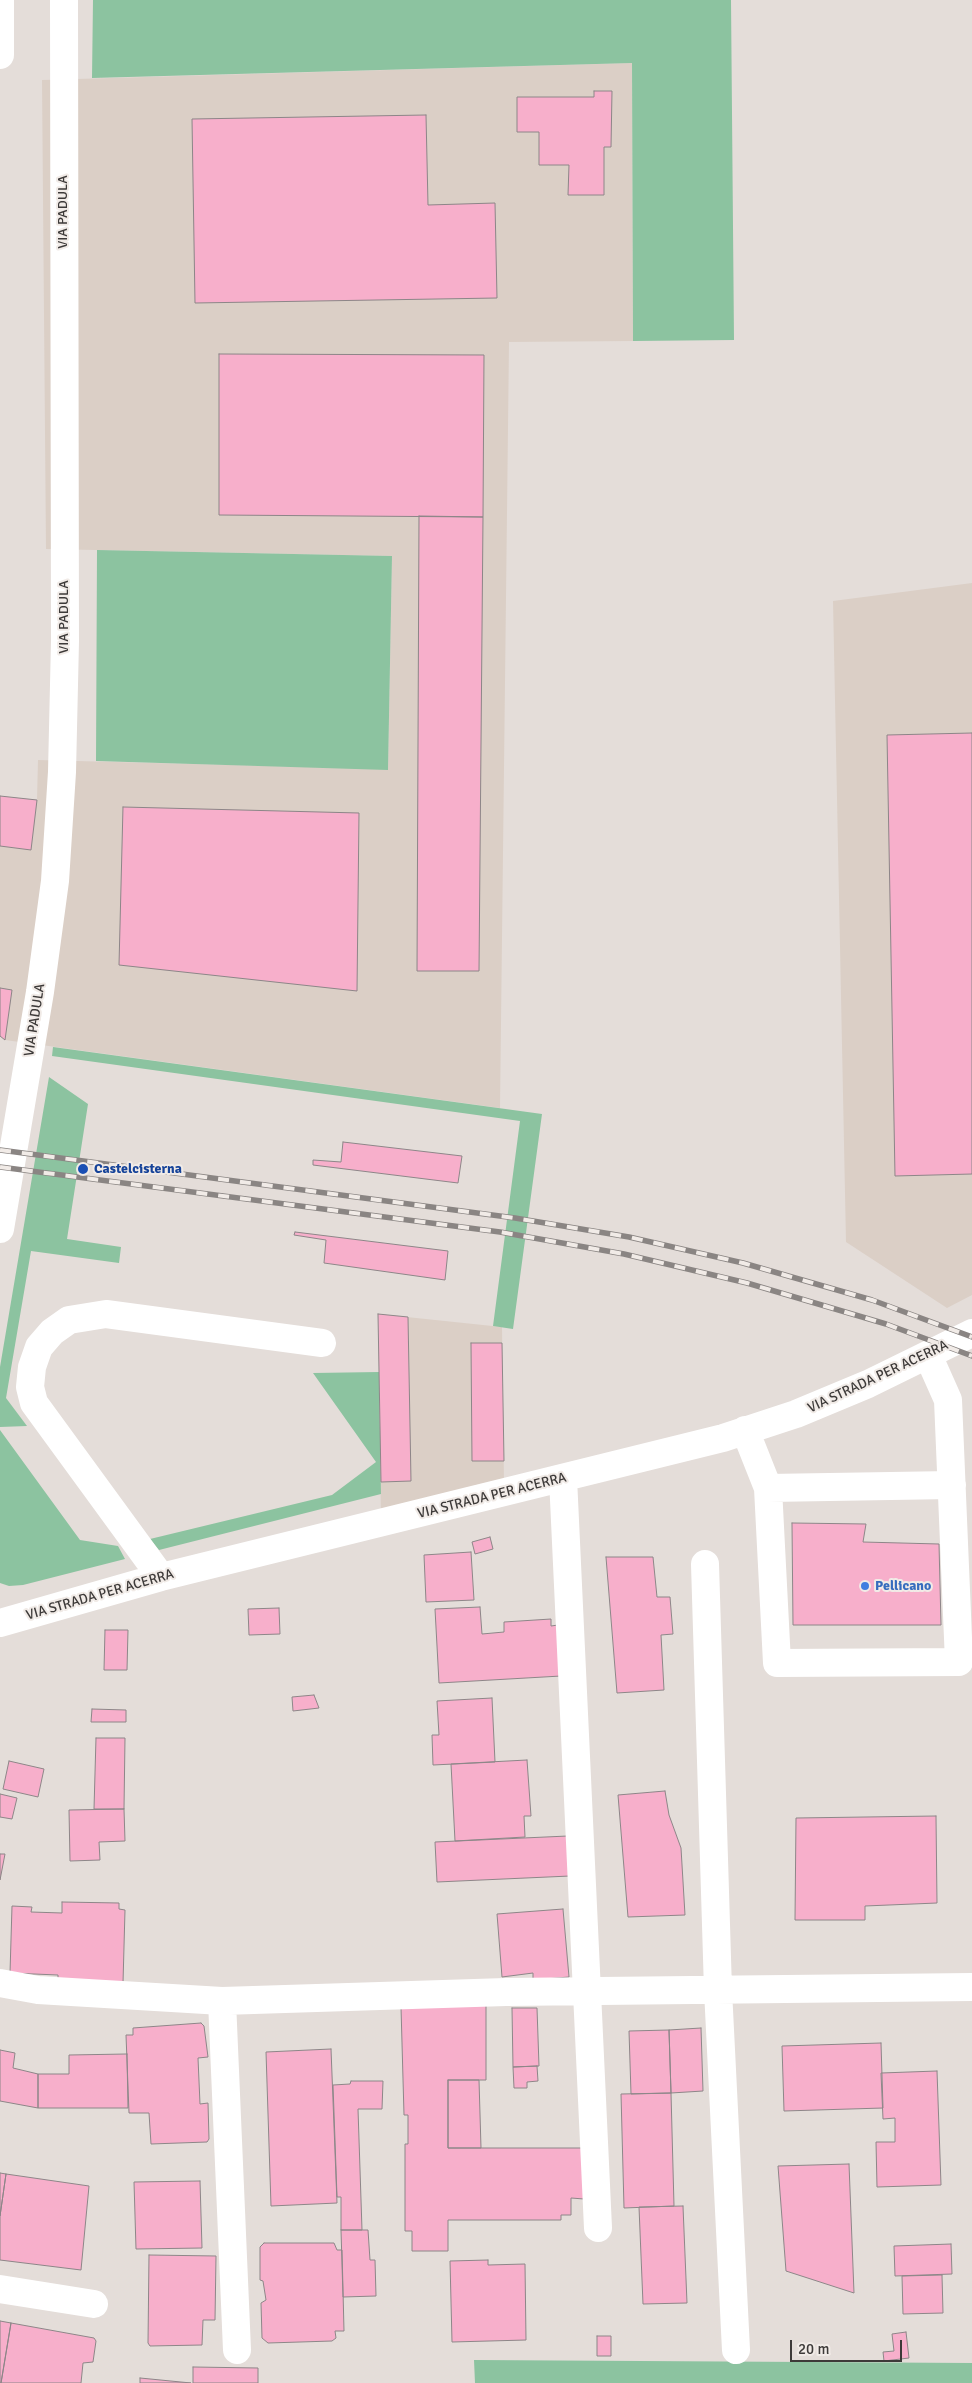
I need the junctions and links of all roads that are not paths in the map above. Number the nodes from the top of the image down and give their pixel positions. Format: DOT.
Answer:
graph roads {
  1 [pos="0,0"];
  2 [pos="64,0"];
  3 [pos="0,55"];
  4 [pos="0,1229"];
  5 [pos="972,1333"];
  6 [pos="322,1343"];
  7 [pos="928,1355"];
  8 [pos="745,1430"];
  9 [pos="563,1478"];
  10 [pos="952,1485"];
  11 [pos="768,1488"];
  12 [pos="705,1564"];
  13 [pos="161,1577"];
  14 [pos="0,1623"];
  15 [pos="0,1983"];
  16 [pos="972,1987"];
  17 [pos="586,1990"];
  18 [pos="718,1990"];
  19 [pos="222,2002"];
  20 [pos="598,2228"];
  21 [pos="0,2289"];
  22 [pos="94,2304"];
  23 [pos="237,2350"];
  24 [pos="736,2350"];
  1 -- 3 [label="street"];
  2 -- 4 [label="street, VIA PADULA"];
  5 -- 7 [label="street, VIA STRADA PER ACERRA"];
  6 -- 13 [label="street"];
  7 -- 8 [label="street, VIA STRADA PER ACERRA"];
  7 -- 10 [label="street"];
  8 -- 9 [label="street, VIA STRADA PER ACERRA"];
  8 -- 11 [label="street"];
  9 -- 13 [label="street, VIA STRADA PER ACERRA"];
  9 -- 17 [label="street"];
  10 -- 11 [label="street"];
  10 -- 11 [label="street"];
  12 -- 18 [label="street"];
  13 -- 14 [label="street, VIA STRADA PER ACERRA"];
  15 -- 19 [label="street"];
  16 -- 18 [label="street"];
  17 -- 18 [label="street"];
  17 -- 19 [label="street"];
  17 -- 20 [label="street"];
  18 -- 24 [label="street"];
  19 -- 23 [label="street"];
  21 -- 22 [label="street"];
}
